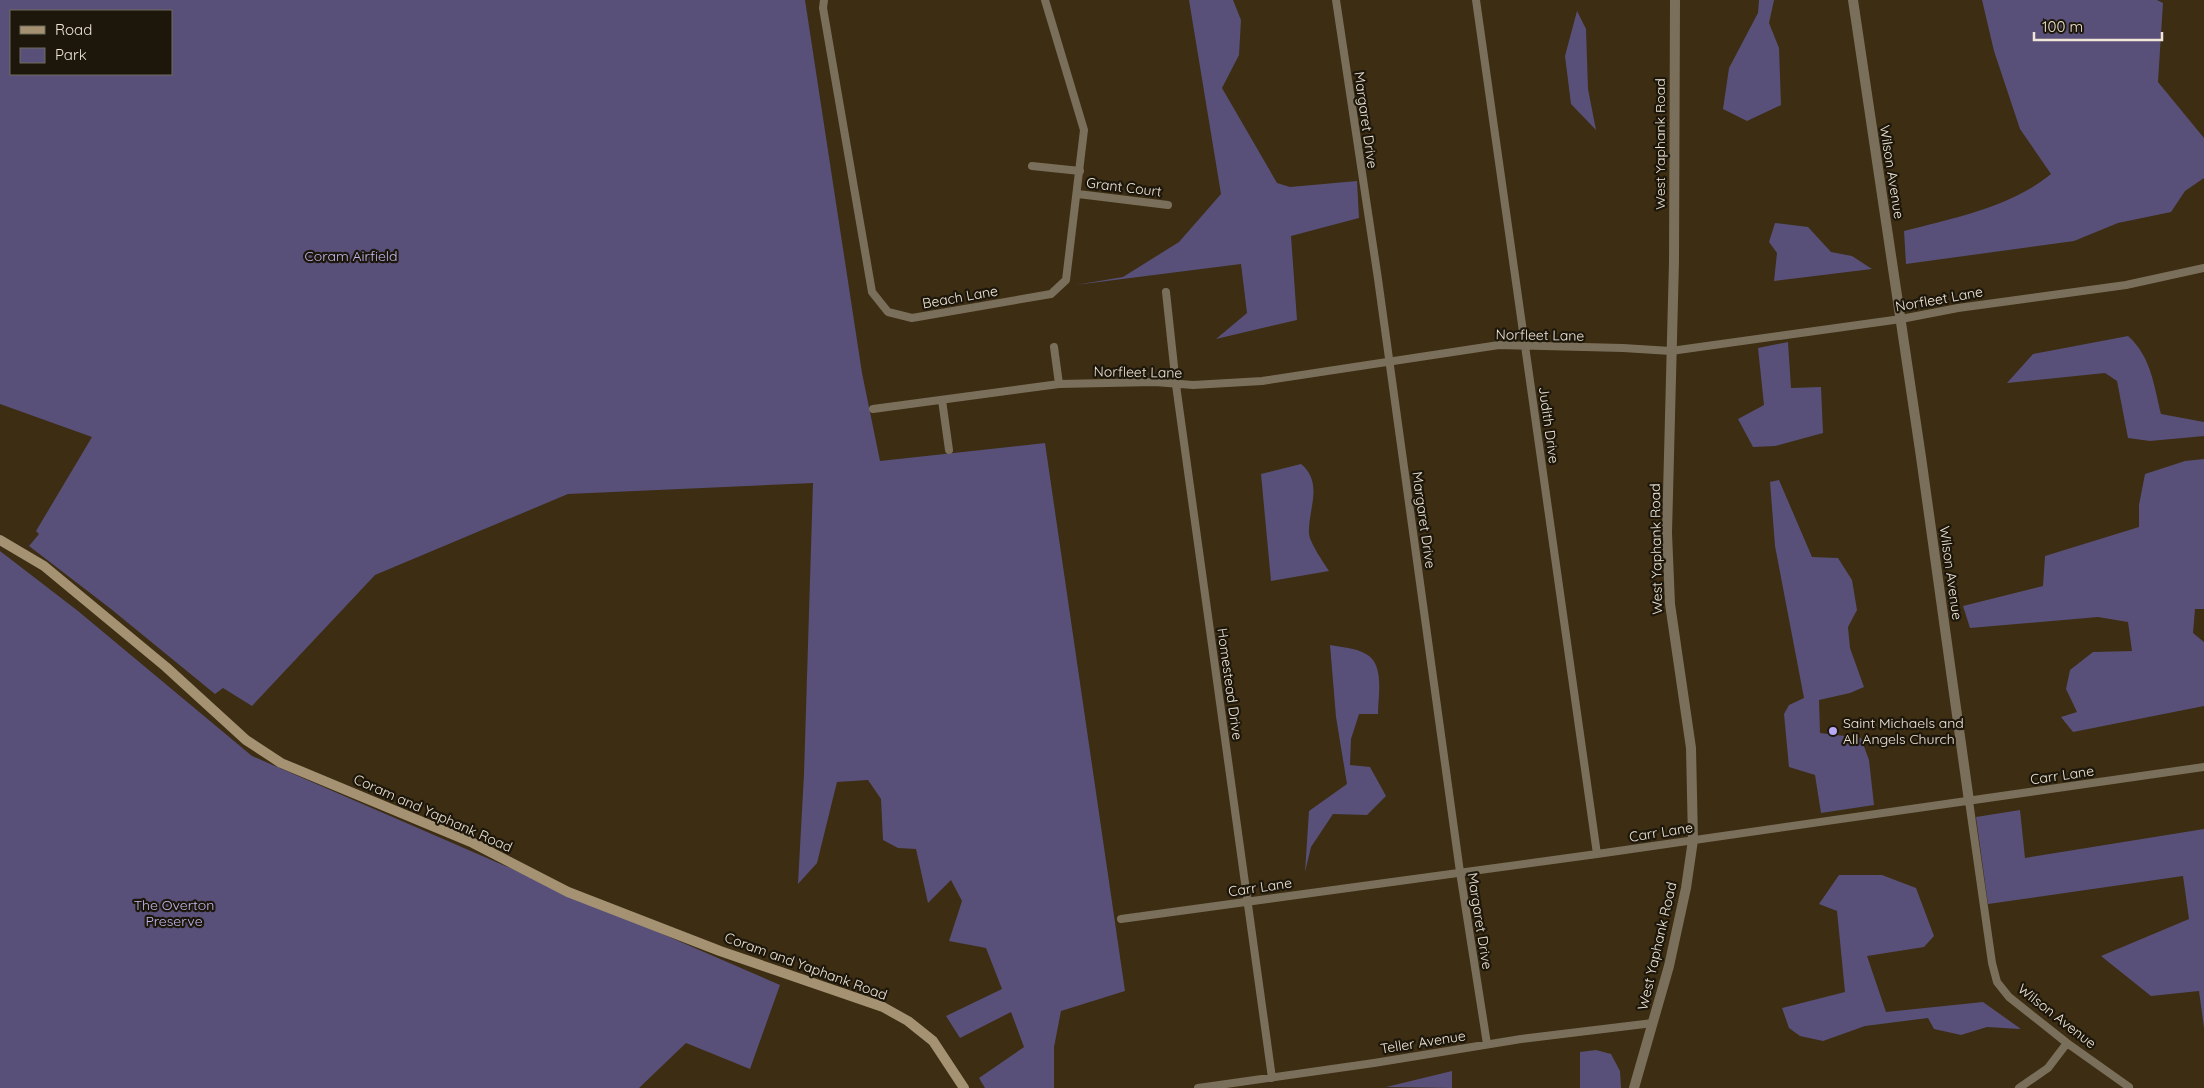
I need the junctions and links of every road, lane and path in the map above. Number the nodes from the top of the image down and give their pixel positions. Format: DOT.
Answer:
graph roads {
  1 [pos="824,0"];
  2 [pos="1045,0"];
  3 [pos="1336,0"];
  4 [pos="1476,0"];
  5 [pos="1675,0"];
  6 [pos="1853,0"];
  7 [pos="1032,166"];
  8 [pos="1080,172"];
  9 [pos="1078,194"];
  10 [pos="1168,205"];
  11 [pos="2204,268"];
  12 [pos="1166,292"];
  13 [pos="1901,319"];
  14 [pos="1054,347"];
  15 [pos="1525,347"];
  16 [pos="1671,351"];
  17 [pos="1389,361"];
  18 [pos="1059,384"];
  19 [pos="1176,385"];
  20 [pos="942,400"];
  21 [pos="873,409"];
  22 [pos="949,450"];
  23 [pos="0,540"];
  24 [pos="2204,767"];
  25 [pos="1969,801"];
  26 [pos="1692,840"];
  27 [pos="1597,854"];
  28 [pos="1460,872"];
  29 [pos="1248,902"];
  30 [pos="1121,919"];
  31 [pos="1653,1023"];
  32 [pos="2067,1043"];
  33 [pos="1487,1044"];
  34 [pos="1272,1078"];
  35 [pos="2129,1087"];
  36 [pos="964,1088"];
  37 [pos="1198,1088"];
  38 [pos="1634,1088"];
  39 [pos="2018,1088"];
  1 -- 9 [label="street, Beach Lane"];
  2 -- 8 [label="street, Beach Lane"];
  3 -- 17 [label="street, Margaret Drive"];
  4 -- 15 [label="street, Judith Drive"];
  5 -- 16 [label="street, West Yaphank Road"];
  6 -- 13 [label="street, Wilson Avenue"];
  7 -- 8 [label="street"];
  8 -- 9 [label="street, Beach Lane"];
  9 -- 10 [label="street, Grant Court"];
  11 -- 13 [label="street, Norfleet Lane"];
  12 -- 19 [label="street, Homestead Drive"];
  13 -- 16 [label="street, Norfleet Lane"];
  13 -- 25 [label="street, Wilson Avenue"];
  14 -- 18 [label="street"];
  15 -- 16 [label="street, Norfleet Lane"];
  15 -- 17 [label="street, Norfleet Lane"];
  15 -- 27 [label="street, Judith Drive"];
  16 -- 26 [label="street, West Yaphank Road"];
  17 -- 19 [label="street, Norfleet Lane"];
  17 -- 28 [label="street, Margaret Drive"];
  18 -- 19 [label="street, Norfleet Lane"];
  18 -- 20 [label="street, Norfleet Lane"];
  19 -- 29 [label="street, Homestead Drive"];
  20 -- 21 [label="street, Norfleet Lane"];
  20 -- 22 [label="street"];
  23 -- 36 [label="main road, Coram and Yaphank Road"];
  24 -- 25 [label="street, Carr Lane"];
  25 -- 26 [label="street, Carr Lane"];
  25 -- 32 [label="street, Wilson Avenue"];
  26 -- 27 [label="street, Carr Lane"];
  26 -- 31 [label="street, West Yaphank Road"];
  27 -- 28 [label="street, Carr Lane"];
  28 -- 29 [label="street, Carr Lane"];
  28 -- 33 [label="street, Margaret Drive"];
  29 -- 30 [label="street, Carr Lane"];
  29 -- 34 [label="street, Homestead Drive"];
  31 -- 33 [label="street, Teller Avenue"];
  31 -- 38 [label="street, West Yaphank Road"];
  32 -- 35 [label="street, Wilson Avenue"];
  32 -- 39 [label="street"];
  33 -- 34 [label="street, Teller Avenue"];
  34 -- 37 [label="street, Teller Avenue"];
}
